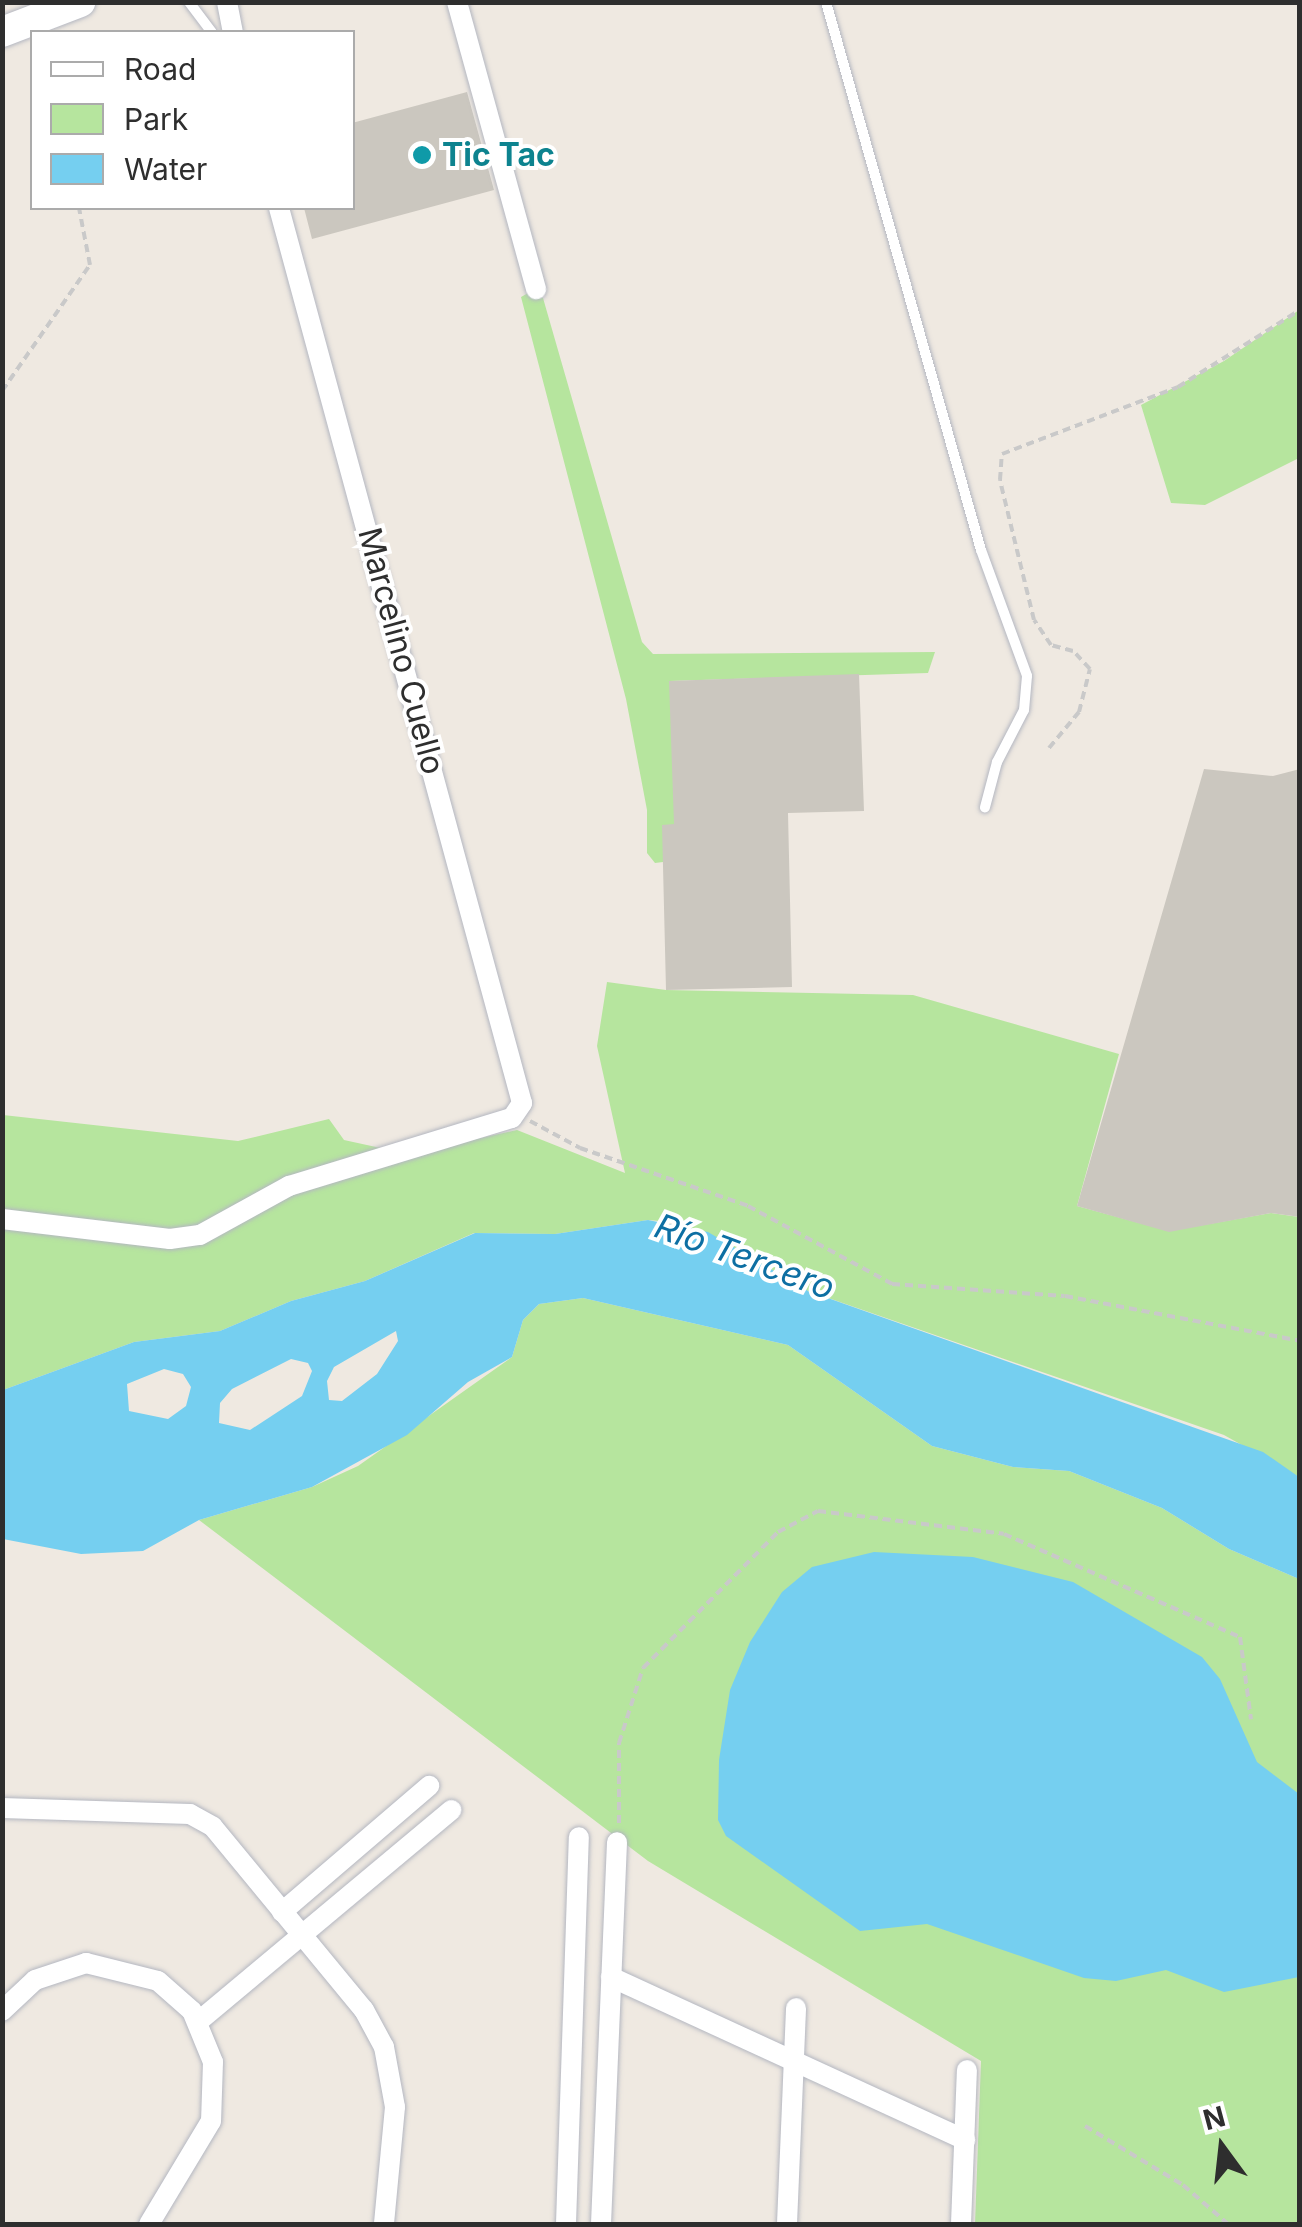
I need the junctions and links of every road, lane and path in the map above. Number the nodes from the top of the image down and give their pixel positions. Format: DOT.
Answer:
graph roads {
  1 [pos="80,2"];
  2 [pos="189,2"];
  3 [pos="227,2"];
  4 [pos="457,2"];
  5 [pos="826,2"];
  6 [pos="210,30"];
  7 [pos="233,30"];
  8 [pos="2,32"];
  9 [pos="79,210"];
  10 [pos="280,210"];
  11 [pos="536,289"];
  12 [pos="1300,310"];
  13 [pos="2,391"];
  14 [pos="1049,748"];
  15 [pos="986,808"];
  16 [pos="520,1103"];
  17 [pos="2,1219"];
  18 [pos="1300,1341"];
  19 [pos="1251,1719"];
  20 [pos="429,1786"];
  21 [pos="2,1808"];
  22 [pos="452,1810"];
  23 [pos="578,1837"];
  24 [pos="617,1842"];
  25 [pos="282,1912"];
  26 [pos="302,1936"];
  27 [pos="611,1977"];
  28 [pos="796,2008"];
  29 [pos="2,2012"];
  30 [pos="199,2021"];
  31 [pos="794,2061"];
  32 [pos="967,2070"];
  33 [pos="1085,2126"];
  34 [pos="965,2140"];
  35 [pos="149,2224"];
  36 [pos="384,2224"];
  37 [pos="566,2224"];
  38 [pos="600,2224"];
  39 [pos="788,2224"];
  40 [pos="962,2224"];
  41 [pos="1228,2224"];
  1 -- 8 [label="main road"];
  2 -- 6 [label="lane"];
  3 -- 7 [label="street"];
  4 -- 11 [label="street"];
  5 -- 15 [label="lane"];
  9 -- 13 [label="path"];
  10 -- 16 [label="street, Marcelino Cuello"];
  12 -- 14 [label="path"];
  16 -- 17 [label="street"];
  16 -- 18 [label="path"];
  19 -- 24 [label="path"];
  20 -- 25 [label="street"];
  21 -- 25 [label="street"];
  22 -- 26 [label="street"];
  23 -- 37 [label="street"];
  24 -- 27 [label="street"];
  25 -- 26 [label="street"];
  26 -- 30 [label="street"];
  26 -- 36 [label="street"];
  27 -- 31 [label="street"];
  27 -- 38 [label="street"];
  28 -- 31 [label="street"];
  29 -- 30 [label="street"];
  30 -- 35 [label="street"];
  31 -- 34 [label="street"];
  31 -- 39 [label="street"];
  32 -- 34 [label="street"];
  33 -- 41 [label="path"];
  34 -- 40 [label="street"];
}
